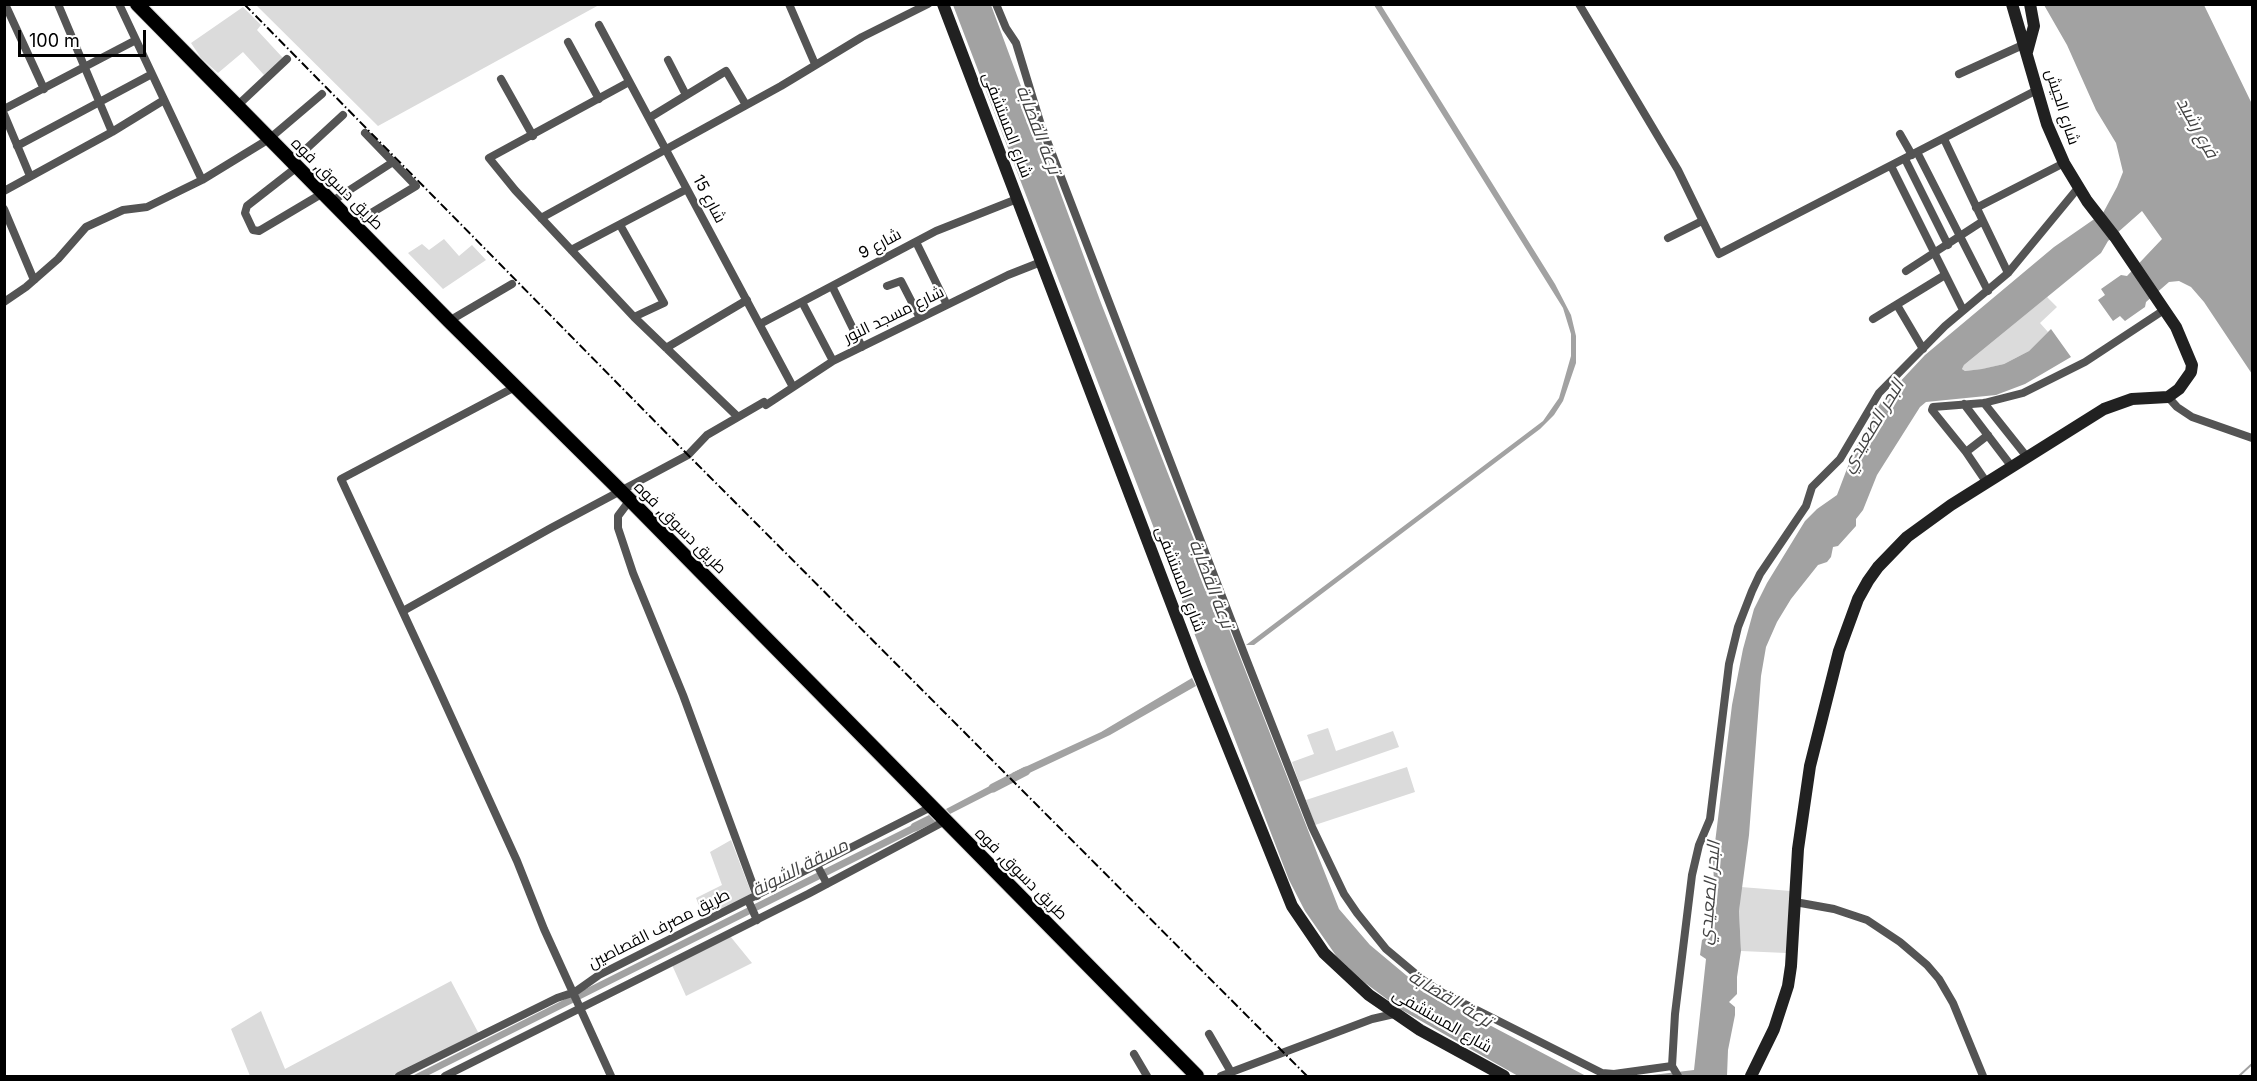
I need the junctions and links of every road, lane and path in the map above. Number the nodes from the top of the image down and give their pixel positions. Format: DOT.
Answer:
graph roads {
  1 [pos="5,4"];
  2 [pos="58,4"];
  3 [pos="119,4"];
  4 [pos="137,4"];
  5 [pos="789,4"];
  6 [pos="928,4"];
  7 [pos="943,4"];
  8 [pos="996,4"];
  9 [pos="1579,4"];
  10 [pos="2012,4"];
  11 [pos="2031,4"];
  12 [pos="598,25"];
  13 [pos="136,40"];
  14 [pos="568,42"];
  15 [pos="2026,48"];
  16 [pos="286,59"];
  17 [pos="668,60"];
  18 [pos="815,64"];
  19 [pos="85,67"];
  20 [pos="152,74"];
  21 [pos="1959,74"];
  22 [pos="501,79"];
  23 [pos="629,82"];
  24 [pos="44,88"];
  25 [pos="2037,90"];
  26 [pos="322,94"];
  27 [pos="686,95"];
  28 [pos="599,99"];
  29 [pos="164,100"];
  30 [pos="100,102"];
  31 [pos="746,105"];
  32 [pos="237,106"];
  33 [pos="4,109"];
  34 [pos="4,114"];
  35 [pos="343,115"];
  36 [pos="649,118"];
  37 [pos="112,132"];
  38 [pos="365,133"];
  39 [pos="1900,134"];
  40 [pos="533,136"];
  41 [pos="269,139"];
  42 [pos="1944,139"];
  43 [pos="17,146"];
  44 [pos="666,149"];
  45 [pos="1911,155"];
  46 [pos="393,162"];
  47 [pos="2064,163"];
  48 [pos="295,165"];
  49 [pos="1891,166"];
  50 [pos="30,176"];
  51 [pos="202,180"];
  52 [pos="2078,188"];
  53 [pos="687,189"];
  54 [pos="4,191"];
  55 [pos="327,197"];
  56 [pos="1017,199"];
  57 [pos="1976,208"];
  58 [pos="4,209"];
  59 [pos="542,219"];
  60 [pos="1702,221"];
  61 [pos="1983,221"];
  62 [pos="353,224"];
  63 [pos="620,225"];
  64 [pos="1960,237"];
  65 [pos="1668,238"];
  66 [pos="916,242"];
  67 [pos="1948,246"];
  68 [pos="571,250"];
  69 [pos="1934,254"];
  70 [pos="1041,262"];
  71 [pos="1906,271"];
  72 [pos="2008,273"];
  73 [pos="1945,275"];
  74 [pos="34,280"];
  75 [pos="512,284"];
  76 [pos="832,286"];
  77 [pos="887,286"];
  78 [pos="1988,291"];
  79 [pos="747,300"];
  80 [pos="4,302"];
  81 [pos="802,302"];
  82 [pos="947,305"];
  83 [pos="1898,305"];
  84 [pos="2162,307"];
  85 [pos="1963,310"];
  86 [pos="634,317"];
  87 [pos="920,318"];
  88 [pos="1873,319"];
  89 [pos="449,321"];
  90 [pos="760,324"];
  91 [pos="862,347"];
  92 [pos="666,348"];
  93 [pos="1923,349"];
  94 [pos="833,361"];
  95 [pos="515,387"];
  96 [pos="793,387"];
  97 [pos="2168,397"];
  98 [pos="1984,403"];
  99 [pos="1964,404"];
  100 [pos="738,417"];
  101 [pos="1988,435"];
  102 [pos="2253,438"];
  103 [pos="1966,452"];
  104 [pos="2027,457"];
  105 [pos="2012,467"];
  106 [pos="1987,483"];
  107 [pos="625,496"];
  108 [pos="403,611"];
  109 [pos="932,807"];
  110 [pos="945,821"];
  111 [pos="817,865"];
  112 [pos="827,884"];
  113 [pos="757,896"];
  114 [pos="748,900"];
  115 [pos="1795,902"];
  116 [pos="757,920"];
  117 [pos="572,993"];
  118 [pos="580,1009"];
  119 [pos="1394,1014"];
  120 [pos="1209,1034"];
  121 [pos="1134,1054"];
  122 [pos="1672,1066"];
  123 [pos="1231,1072"];
  124 [pos="1752,1076"];
  125 [pos="399,1077"];
  126 [pos="445,1077"];
  127 [pos="611,1077"];
  128 [pos="1147,1077"];
  129 [pos="1197,1077"];
  130 [pos="1221,1077"];
  131 [pos="1504,1077"];
  132 [pos="1678,1077"];
  133 [pos="1983,1077"];
  1 -- 24 [label="street"];
  2 -- 19 [label="street"];
  3 -- 13 [label="street"];
  4 -- 32 [label="main road, طريق دسوق, فوه"];
  5 -- 18 [label="street"];
  6 -- 18 [label="street"];
  7 -- 56 [label="main road, شارع المستشفى"];
  8 -- 122 [label="street"];
  9 -- 60 [label="street"];
  10 -- 15 [label="main road, شارع الجيش"];
  11 -- 15 [label="main road"];
  12 -- 23 [label="street, شارع 15"];
  13 -- 19 [label="street"];
  13 -- 20 [label="street"];
  14 -- 28 [label="street"];
  15 -- 21 [label="street"];
  15 -- 25 [label="main road, شارع الجيش"];
  16 -- 32 [label="street"];
  17 -- 27 [label="street"];
  18 -- 31 [label="street"];
  19 -- 24 [label="street"];
  19 -- 30 [label="street"];
  20 -- 29 [label="street"];
  20 -- 30 [label="street"];
  22 -- 40 [label="street"];
  23 -- 28 [label="street"];
  23 -- 36 [label="street, شارع 15"];
  24 -- 33 [label="street"];
  25 -- 42 [label="street"];
  25 -- 47 [label="main road, شارع الجيش"];
  26 -- 41 [label="street"];
  27 -- 31 [label="street"];
  27 -- 36 [label="street"];
  28 -- 40 [label="street"];
  29 -- 37 [label="street"];
  29 -- 51 [label="street"];
  30 -- 37 [label="street"];
  30 -- 43 [label="street"];
  31 -- 44 [label="street"];
  32 -- 41 [label="main road, طريق دسوق, فوه"];
  34 -- 43 [label="street"];
  35 -- 48 [label="street"];
  36 -- 44 [label="street, شارع 15"];
  37 -- 50 [label="street"];
  38 -- 46 [label="street"];
  39 -- 45 [label="street"];
  40 -- 59 [label="street"];
  41 -- 48 [label="main road, طريق دسوق, فوه"];
  41 -- 51 [label="street"];
  42 -- 45 [label="street"];
  42 -- 57 [label="street"];
  43 -- 50 [label="street"];
  44 -- 53 [label="street, شارع 15"];
  44 -- 59 [label="street"];
  45 -- 49 [label="street"];
  45 -- 64 [label="street"];
  45 -- 67 [label="street"];
  46 -- 55 [label="street"];
  46 -- 62 [label="street"];
  47 -- 52 [label="main road, شارع الجيش"];
  47 -- 57 [label="street"];
  48 -- 55 [label="main road, طريق دسوق, فوه"];
  48 -- 55 [label="street"];
  49 -- 60 [label="street"];
  49 -- 69 [label="street"];
  50 -- 54 [label="street"];
  51 -- 74 [label="street"];
  52 -- 72 [label="street"];
  52 -- 84 [label="main road, شارع الجيش"];
  53 -- 63 [label="street"];
  53 -- 79 [label="street, شارع 15"];
  55 -- 62 [label="main road, طريق دسوق, فوه"];
  56 -- 66 [label="street, شارع 9"];
  56 -- 70 [label="main road, شارع المستشفى"];
  57 -- 61 [label="street"];
  58 -- 74 [label="street"];
  59 -- 68 [label="street"];
  60 -- 65 [label="street"];
  61 -- 64 [label="street"];
  61 -- 72 [label="street"];
  62 -- 89 [label="main road, طريق دسوق, فوه"];
  63 -- 68 [label="street"];
  63 -- 86 [label="street"];
  64 -- 67 [label="street"];
  64 -- 78 [label="street"];
  66 -- 76 [label="street, شارع 9"];
  66 -- 82 [label="street"];
  67 -- 69 [label="street"];
  68 -- 86 [label="street"];
  69 -- 71 [label="street"];
  69 -- 73 [label="street"];
  70 -- 82 [label="street, شارع مسجد النور"];
  70 -- 119 [label="main road, شارع المستشفى"];
  72 -- 78 [label="street"];
  73 -- 83 [label="street"];
  73 -- 85 [label="street"];
  74 -- 80 [label="street"];
  75 -- 89 [label="street"];
  76 -- 81 [label="street, شارع 9"];
  76 -- 91 [label="street"];
  77 -- 87 [label="street"];
  78 -- 85 [label="street"];
  79 -- 90 [label="street, شارع 15"];
  79 -- 92 [label="street"];
  81 -- 90 [label="street, شارع 9"];
  81 -- 94 [label="street"];
  82 -- 87 [label="street, شارع مسجد النور"];
  83 -- 88 [label="street"];
  83 -- 93 [label="street"];
  84 -- 97 [label="main road, شارع الجيش"];
  84 -- 98 [label="street"];
  85 -- 93 [label="street"];
  86 -- 92 [label="street"];
  87 -- 91 [label="street, شارع مسجد النور"];
  89 -- 95 [label="main road, طريق دسوق, فوه"];
  90 -- 96 [label="street, شارع 15"];
  91 -- 94 [label="street, شارع مسجد النور"];
  92 -- 100 [label="street"];
  93 -- 122 [label="street"];
  94 -- 96 [label="street, شارع مسجد النور"];
  95 -- 107 [label="main road, طريق دسوق, فوه"];
  95 -- 108 [label="street"];
  96 -- 100 [label="street, شارع مسجد النور"];
  97 -- 102 [label="street"];
  97 -- 104 [label="main road"];
  98 -- 99 [label="street"];
  98 -- 104 [label="street"];
  99 -- 101 [label="street"];
  99 -- 103 [label="street"];
  100 -- 107 [label="street, شارع مسجد النور"];
  101 -- 103 [label="street"];
  101 -- 105 [label="street"];
  103 -- 106 [label="street"];
  104 -- 105 [label="main road"];
  105 -- 106 [label="main road"];
  106 -- 115 [label="main road"];
  107 -- 108 [label="street, شارع مسجد النور"];
  107 -- 109 [label="main road, طريق دسوق, فوه"];
  107 -- 113 [label="street"];
  108 -- 117 [label="street"];
  109 -- 110 [label="main road, طريق دسوق, فوه"];
  109 -- 111 [label="street, طريق مصرف القصاصين"];
  110 -- 112 [label="street"];
  110 -- 129 [label="main road, طريق دسوق, فوه"];
  111 -- 112 [label="street"];
  111 -- 113 [label="street, طريق مصرف القصاصين"];
  112 -- 116 [label="street"];
  113 -- 114 [label="street, طريق مصرف القصاصين"];
  114 -- 116 [label="street"];
  114 -- 117 [label="street, طريق مصرف القصاصين"];
  115 -- 124 [label="main road"];
  115 -- 133 [label="street"];
  116 -- 118 [label="street"];
  117 -- 118 [label="street"];
  117 -- 125 [label="street, طريق مصرف القصاصين"];
  118 -- 126 [label="street"];
  118 -- 127 [label="street"];
  119 -- 123 [label="street"];
  119 -- 131 [label="main road, شارع المستشفى"];
  120 -- 123 [label="street"];
  121 -- 128 [label="street"];
  122 -- 132 [label="street"];
  123 -- 130 [label="street"];
}
